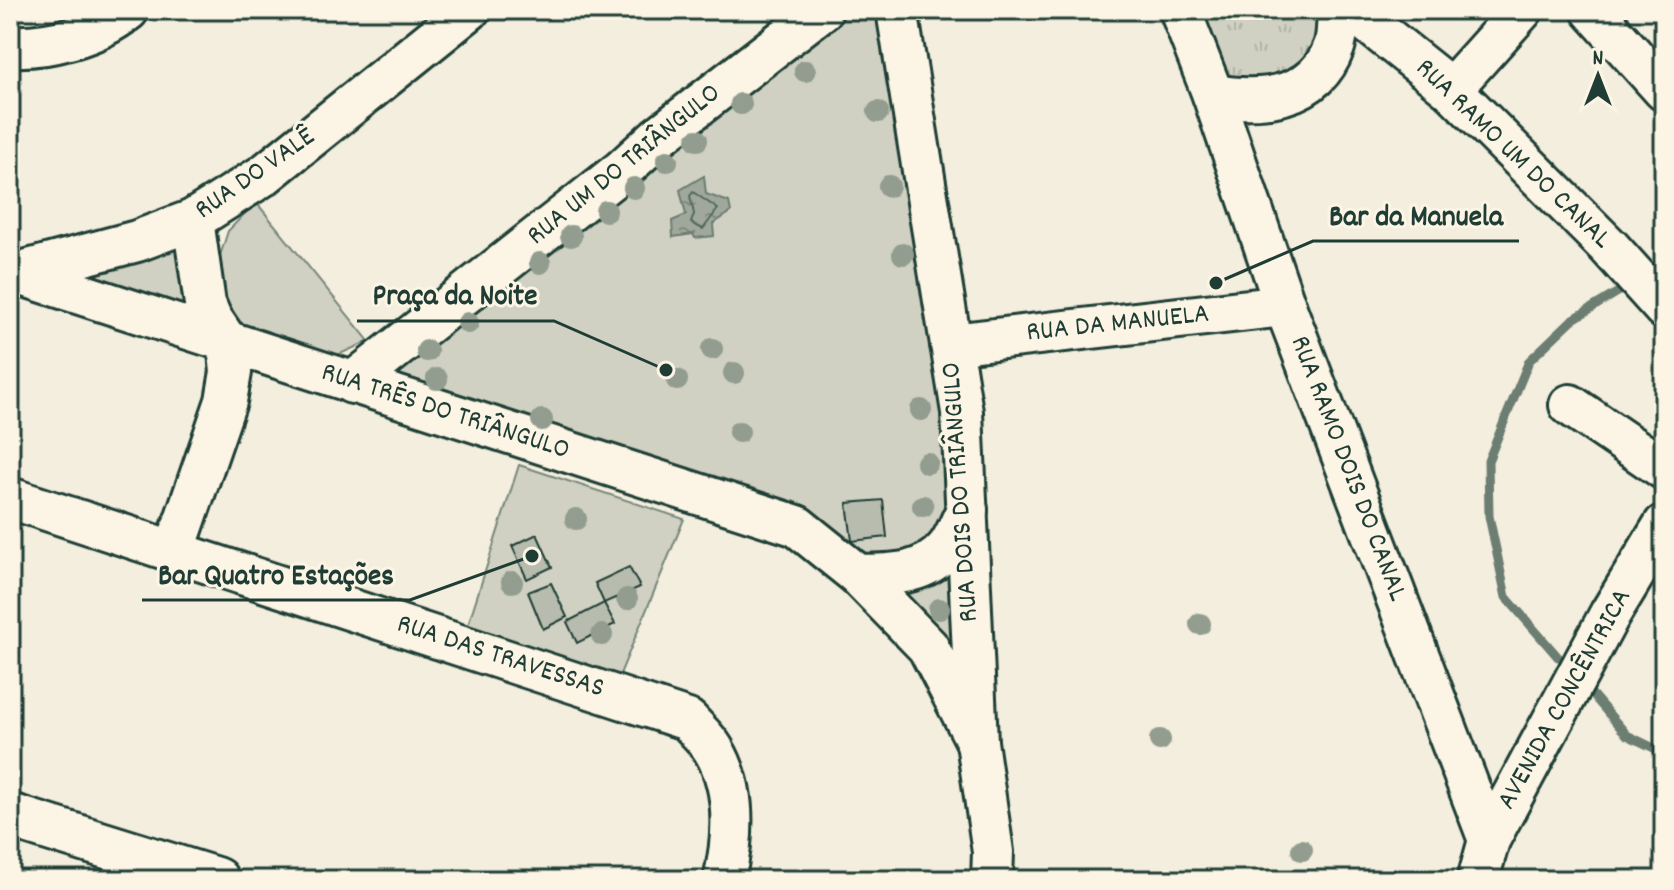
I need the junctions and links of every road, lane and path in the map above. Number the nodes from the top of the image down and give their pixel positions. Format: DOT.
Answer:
graph roads {
  1 [pos="128,10"];
  2 [pos="469,10"];
  3 [pos="822,10"];
  4 [pos="897,10"];
  5 [pos="1180,10"];
  6 [pos="1522,10"];
  7 [pos="1592,10"];
  8 [pos="1366,21"];
  9 [pos="1336,28"];
  10 [pos="10,46"];
  11 [pos="1451,89"];
  12 [pos="1664,90"];
  13 [pos="1213,95"];
  14 [pos="193,220"];
  15 [pos="14,272"];
  16 [pos="1285,306"];
  17 [pos="1664,308"];
  18 [pos="228,343"];
  19 [pos="951,344"];
  20 [pos="352,383"];
  21 [pos="1570,405"];
  22 [pos="1664,469"];
  23 [pos="10,498"];
  24 [pos="967,510"];
  25 [pos="1664,525"];
  26 [pos="174,552"];
  27 [pos="858,575"];
  28 [pos="977,742"];
  29 [pos="10,816"];
  30 [pos="1489,840"];
  31 [pos="216,880"];
  32 [pos="724,880"];
  33 [pos="992,880"];
  34 [pos="1478,880"];
  1 -- 10 [label="street"];
  2 -- 14 [label="street, RUA DO VALÊ"];
  3 -- 20 [label="street, RUA UM DO TRIÂNGULO"];
  4 -- 19 [label="street, RUA DOIS DO TRIÂNGULO"];
  5 -- 13 [label="street, RUA RAMO DOIS DO CANAL"];
  6 -- 11 [label="street"];
  7 -- 12 [label="street"];
  8 -- 9 [label="street"];
  8 -- 11 [label="street, RUA RAMO UM DO CANAL"];
  9 -- 13 [label="street"];
  11 -- 17 [label="street, RUA RAMO UM DO CANAL"];
  13 -- 16 [label="street, RUA RAMO DOIS DO CANAL"];
  14 -- 15 [label="street, RUA DO VALÊ"];
  14 -- 18 [label="street"];
  15 -- 18 [label="street, RUA TRÊS DO TRIÂNGULO"];
  16 -- 19 [label="street, RUA DA MANUELA"];
  16 -- 30 [label="street, RUA RAMO DOIS DO CANAL"];
  18 -- 20 [label="street, RUA TRÊS DO TRIÂNGULO"];
  18 -- 26 [label="street"];
  19 -- 24 [label="street, RUA DOIS DO TRIÂNGULO"];
  20 -- 27 [label="street, RUA TRÊS DO TRIÂNGULO"];
  21 -- 22 [label="street"];
  23 -- 26 [label="street, RUA DAS TRAVESSAS"];
  24 -- 27 [label="street"];
  24 -- 28 [label="street, RUA DOIS DO TRIÂNGULO"];
  25 -- 30 [label="street, AVENIDA CONCÊNTRICA"];
  26 -- 32 [label="street, RUA DAS TRAVESSAS"];
  27 -- 28 [label="street, RUA TRÊS DO TRIÂNGULO"];
  28 -- 33 [label="street, RUA DOIS DO TRIÂNGULO"];
  29 -- 31 [label="main road"];
  30 -- 34 [label="street, AVENIDA CONCÊNTRICA"];
}
